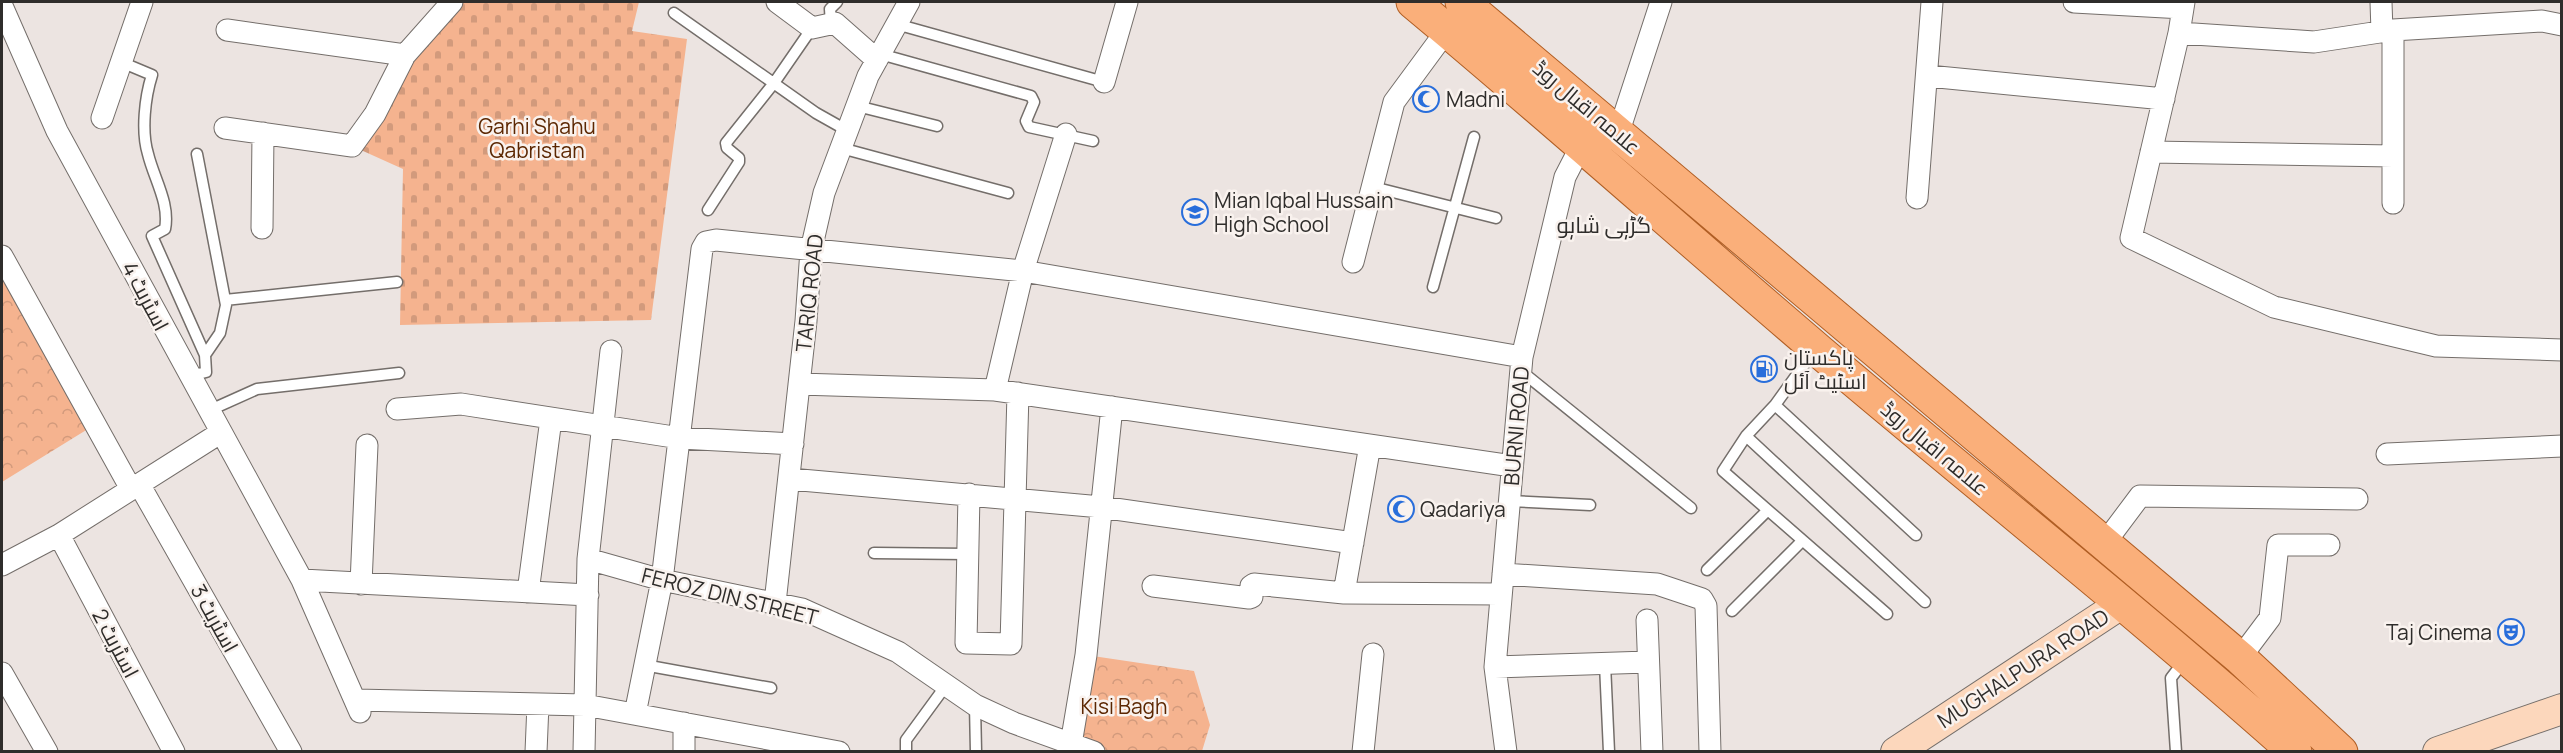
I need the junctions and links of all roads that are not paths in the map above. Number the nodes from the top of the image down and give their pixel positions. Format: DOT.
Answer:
graph roads {
  1 [pos="142,2"];
  2 [pos="452,2"];
  3 [pos="779,2"];
  4 [pos="837,2"];
  5 [pos="909,2"];
  6 [pos="1127,2"];
  7 [pos="1413,2"];
  8 [pos="1462,2"];
  9 [pos="1661,2"];
  10 [pos="1932,2"];
  11 [pos="2074,2"];
  12 [pos="2380,2"];
  13 [pos="2183,4"];
  14 [pos="2,6"];
  15 [pos="674,13"];
  16 [pos="896,24"];
  17 [pos="2562,25"];
  18 [pos="821,26"];
  19 [pos="227,30"];
  20 [pos="1447,30"];
  21 [pos="2388,31"];
  22 [pos="2179,33"];
  23 [pos="405,55"];
  24 [pos="878,57"];
  25 [pos="121,62"];
  26 [pos="1928,75"];
  27 [pos="1104,82"];
  28 [pos="774,83"];
  29 [pos="2164,99"];
  30 [pos="857,106"];
  31 [pos="102,118"];
  32 [pos="937,126"];
  33 [pos="225,128"];
  34 [pos="263,133"];
  35 [pos="1066,134"];
  36 [pos="1618,134"];
  37 [pos="1474,137"];
  38 [pos="844,140"];
  39 [pos="1093,141"];
  40 [pos="1582,144"];
  41 [pos="2151,152"];
  42 [pos="197,154"];
  43 [pos="2393,156"];
  44 [pos="1373,187"];
  45 [pos="1008,193"];
  46 [pos="1917,198"];
  47 [pos="2393,203"];
  48 [pos="1454,207"];
  49 [pos="708,210"];
  50 [pos="1496,218"];
  51 [pos="262,228"];
  52 [pos="811,250"];
  53 [pos="3,261"];
  54 [pos="1353,262"];
  55 [pos="1023,271"];
  56 [pos="397,282"];
  57 [pos="1433,287"];
  58 [pos="225,300"];
  59 [pos="1817,300"];
  60 [pos="1804,338"];
  61 [pos="2562,350"];
  62 [pos="611,351"];
  63 [pos="205,355"];
  64 [pos="1521,364"];
  65 [pos="399,373"];
  66 [pos="189,376"];
  67 [pos="799,384"];
  68 [pos="995,390"];
  69 [pos="1018,393"];
  70 [pos="1775,405"];
  71 [pos="1112,407"];
  72 [pos="397,409"];
  73 [pos="208,411"];
  74 [pos="551,419"];
  75 [pos="601,426"];
  76 [pos="220,433"];
  77 [pos="1746,436"];
  78 [pos="680,438"];
  79 [pos="793,444"];
  80 [pos="366,445"];
  81 [pos="1370,445"];
  82 [pos="2562,446"];
  83 [pos="2387,454"];
  84 [pos="1512,466"];
  85 [pos="790,479"];
  86 [pos="135,487"];
  87 [pos="969,494"];
  88 [pos="1017,498"];
  89 [pos="2357,499"];
  90 [pos="1509,501"];
  91 [pos="1590,505"];
  92 [pos="1101,507"];
  93 [pos="1691,508"];
  94 [pos="1767,511"];
  95 [pos="59,535"];
  96 [pos="1916,535"];
  97 [pos="1803,541"];
  98 [pos="1353,543"];
  99 [pos="2104,544"];
  100 [pos="2329,546"];
  101 [pos="874,553"];
  102 [pos="968,554"];
  103 [pos="588,559"];
  104 [pos="2,565"];
  105 [pos="1707,570"];
  106 [pos="302,580"];
  107 [pos="662,580"];
  108 [pos="361,584"];
  109 [pos="1502,584"];
  110 [pos="1153,586"];
  111 [pos="528,592"];
  112 [pos="1344,593"];
  113 [pos="588,595"];
  114 [pos="1925,602"];
  115 [pos="775,603"];
  116 [pos="2121,604"];
  117 [pos="1732,611"];
  118 [pos="1887,614"];
  119 [pos="1647,620"];
  120 [pos="1373,654"];
  121 [pos="2188,656"];
  122 [pos="2240,658"];
  123 [pos="1648,662"];
  124 [pos="1605,664"];
  125 [pos="644,665"];
  126 [pos="1495,667"];
  127 [pos="2,673"];
  128 [pos="947,684"];
  129 [pos="771,688"];
  130 [pos="538,704"];
  131 [pos="585,705"];
  132 [pos="975,705"];
  133 [pos="2562,709"];
  134 [pos="635,714"];
  135 [pos="684,723"];
  136 [pos="1071,744"];
  137 [pos="47,752"];
  138 [pos="174,752"];
  139 [pos="291,752"];
  140 [pos="536,752"];
  141 [pos="584,752"];
  142 [pos="684,752"];
  143 [pos="839,752"];
  144 [pos="906,752"];
  145 [pos="976,752"];
  146 [pos="1094,752"];
  147 [pos="1363,752"];
  148 [pos="1506,752"];
  149 [pos="1609,752"];
  150 [pos="1652,752"];
  151 [pos="1710,752"];
  152 [pos="1896,752"];
  153 [pos="2176,752"];
  154 [pos="2295,752"];
  155 [pos="2341,752"];
  156 [pos="2438,752"];
  1 -- 25 [label="street"];
  2 -- 23 [label="street"];
  3 -- 18 [label="street"];
  4 -- 18 [label="lane"];
  5 -- 16 [label="street, TARIQ ROAD"];
  6 -- 27 [label="street"];
  7 -- 20 [label="main road, علامہ اقبال روڈ"];
  8 -- 36 [label="main road, علامہ اقبال روڈ"];
  9 -- 36 [label="street"];
  10 -- 26 [label="street"];
  11 -- 13 [label="street"];
  12 -- 21 [label="street"];
  13 -- 22 [label="street"];
  14 -- 66 [label="street, اسٹریٹ 4"];
  15 -- 28 [label="lane"];
  16 -- 24 [label="street, TARIQ ROAD"];
  16 -- 27 [label="lane"];
  17 -- 21 [label="street"];
  18 -- 24 [label="street"];
  18 -- 28 [label="lane"];
  19 -- 23 [label="street"];
  20 -- 40 [label="main road, علامہ اقبال روڈ"];
  20 -- 44 [label="street"];
  21 -- 22 [label="street"];
  21 -- 43 [label="street"];
  22 -- 29 [label="street"];
  23 -- 34 [label="street"];
  24 -- 30 [label="street, TARIQ ROAD"];
  24 -- 35 [label="lane"];
  25 -- 31 [label="street"];
  25 -- 63 [label="lane"];
  26 -- 29 [label="street"];
  26 -- 46 [label="street"];
  28 -- 38 [label="lane"];
  28 -- 49 [label="lane"];
  29 -- 41 [label="street"];
  30 -- 32 [label="lane"];
  30 -- 38 [label="street, TARIQ ROAD"];
  33 -- 34 [label="street"];
  34 -- 51 [label="street"];
  35 -- 39 [label="lane"];
  35 -- 55 [label="street"];
  36 -- 59 [label="main road, علامہ اقبال روڈ"];
  37 -- 48 [label="lane"];
  38 -- 45 [label="lane"];
  38 -- 52 [label="street, TARIQ ROAD"];
  40 -- 60 [label="main road, علامہ اقبال روڈ"];
  40 -- 64 [label="street, BURNI ROAD"];
  41 -- 43 [label="street"];
  41 -- 61 [label="street"];
  42 -- 58 [label="lane"];
  43 -- 47 [label="street"];
  44 -- 48 [label="lane"];
  44 -- 54 [label="street"];
  48 -- 50 [label="lane"];
  48 -- 57 [label="lane"];
  52 -- 55 [label="street"];
  52 -- 67 [label="street, TARIQ ROAD"];
  52 -- 78 [label="street"];
  53 -- 86 [label="street, اسٹریٹ 3"];
  55 -- 64 [label="street"];
  55 -- 68 [label="street"];
  56 -- 58 [label="lane"];
  58 -- 63 [label="lane"];
  59 -- 60 [label="main road"];
  59 -- 99 [label="main road, علامہ اقبال روڈ"];
  60 -- 70 [label="lane"];
  60 -- 116 [label="main road, علامہ اقبال روڈ"];
  62 -- 75 [label="street"];
  63 -- 66 [label="lane"];
  64 -- 84 [label="street, BURNI ROAD"];
  64 -- 93 [label="lane"];
  65 -- 73 [label="lane"];
  66 -- 73 [label="street, اسٹریٹ 4"];
  67 -- 68 [label="street"];
  67 -- 79 [label="street, TARIQ ROAD"];
  68 -- 69 [label="street"];
  69 -- 71 [label="street"];
  69 -- 88 [label="street"];
  70 -- 77 [label="lane"];
  70 -- 96 [label="lane"];
  71 -- 81 [label="street"];
  71 -- 92 [label="street"];
  72 -- 74 [label="street"];
  73 -- 76 [label="street, اسٹریٹ 4"];
  74 -- 75 [label="street"];
  74 -- 111 [label="street"];
  75 -- 78 [label="street"];
  75 -- 103 [label="street"];
  76 -- 86 [label="street"];
  76 -- 106 [label="street, اسٹریٹ 4"];
  77 -- 94 [label="lane"];
  77 -- 114 [label="lane"];
  78 -- 79 [label="street"];
  78 -- 107 [label="street"];
  79 -- 85 [label="street, TARIQ ROAD"];
  80 -- 108 [label="street"];
  81 -- 84 [label="street"];
  81 -- 98 [label="street"];
  82 -- 83 [label="street"];
  84 -- 90 [label="street, BURNI ROAD"];
  85 -- 87 [label="street"];
  85 -- 115 [label="street, TARIQ ROAD"];
  86 -- 95 [label="street"];
  86 -- 139 [label="street, اسٹریٹ 3"];
  87 -- 88 [label="street"];
  87 -- 102 [label="street"];
  88 -- 92 [label="street"];
  88 -- 102 [label="street"];
  89 -- 99 [label="street"];
  90 -- 91 [label="lane"];
  90 -- 109 [label="street, BURNI ROAD"];
  92 -- 98 [label="street"];
  92 -- 136 [label="street"];
  94 -- 97 [label="lane"];
  94 -- 105 [label="lane"];
  95 -- 104 [label="street"];
  95 -- 138 [label="street, اسٹریٹ 2"];
  97 -- 117 [label="lane"];
  97 -- 118 [label="lane"];
  98 -- 112 [label="street"];
  99 -- 122 [label="main road, علامہ اقبال روڈ"];
  100 -- 122 [label="street"];
  101 -- 102 [label="lane"];
  103 -- 107 [label="street, FEROZ DIN STREET"];
  103 -- 113 [label="street"];
  106 -- 108 [label="street"];
  106 -- 130 [label="street, اسٹریٹ 4"];
  107 -- 115 [label="street, FEROZ DIN STREET"];
  107 -- 125 [label="street"];
  108 -- 111 [label="street"];
  109 -- 112 [label="street"];
  109 -- 126 [label="street, BURNI ROAD"];
  109 -- 151 [label="street"];
  110 -- 112 [label="street"];
  111 -- 113 [label="street"];
  113 -- 131 [label="street"];
  115 -- 128 [label="street, FEROZ DIN STREET"];
  116 -- 121 [label="main road, علامہ اقبال روڈ"];
  116 -- 152 [label="main road, MUGHALPURA ROAD"];
  119 -- 123 [label="street"];
  120 -- 147 [label="street"];
  121 -- 153 [label="lane"];
  121 -- 154 [label="main road, علامہ اقبال روڈ"];
  122 -- 155 [label="main road, علامہ اقبال روڈ"];
  123 -- 124 [label="street"];
  123 -- 150 [label="street"];
  124 -- 126 [label="street"];
  124 -- 149 [label="lane"];
  125 -- 129 [label="lane"];
  125 -- 134 [label="street"];
  126 -- 148 [label="street, BURNI ROAD"];
  127 -- 137 [label="street"];
  128 -- 132 [label="street, FEROZ DIN STREET"];
  128 -- 144 [label="lane"];
  130 -- 131 [label="street"];
  130 -- 140 [label="street"];
  131 -- 134 [label="street"];
  131 -- 141 [label="street"];
  132 -- 136 [label="street, FEROZ DIN STREET"];
  132 -- 145 [label="lane"];
  133 -- 156 [label="main road"];
  134 -- 135 [label="street"];
  135 -- 142 [label="street"];
  135 -- 143 [label="street"];
  136 -- 146 [label="street, FEROZ DIN STREET"];
}
